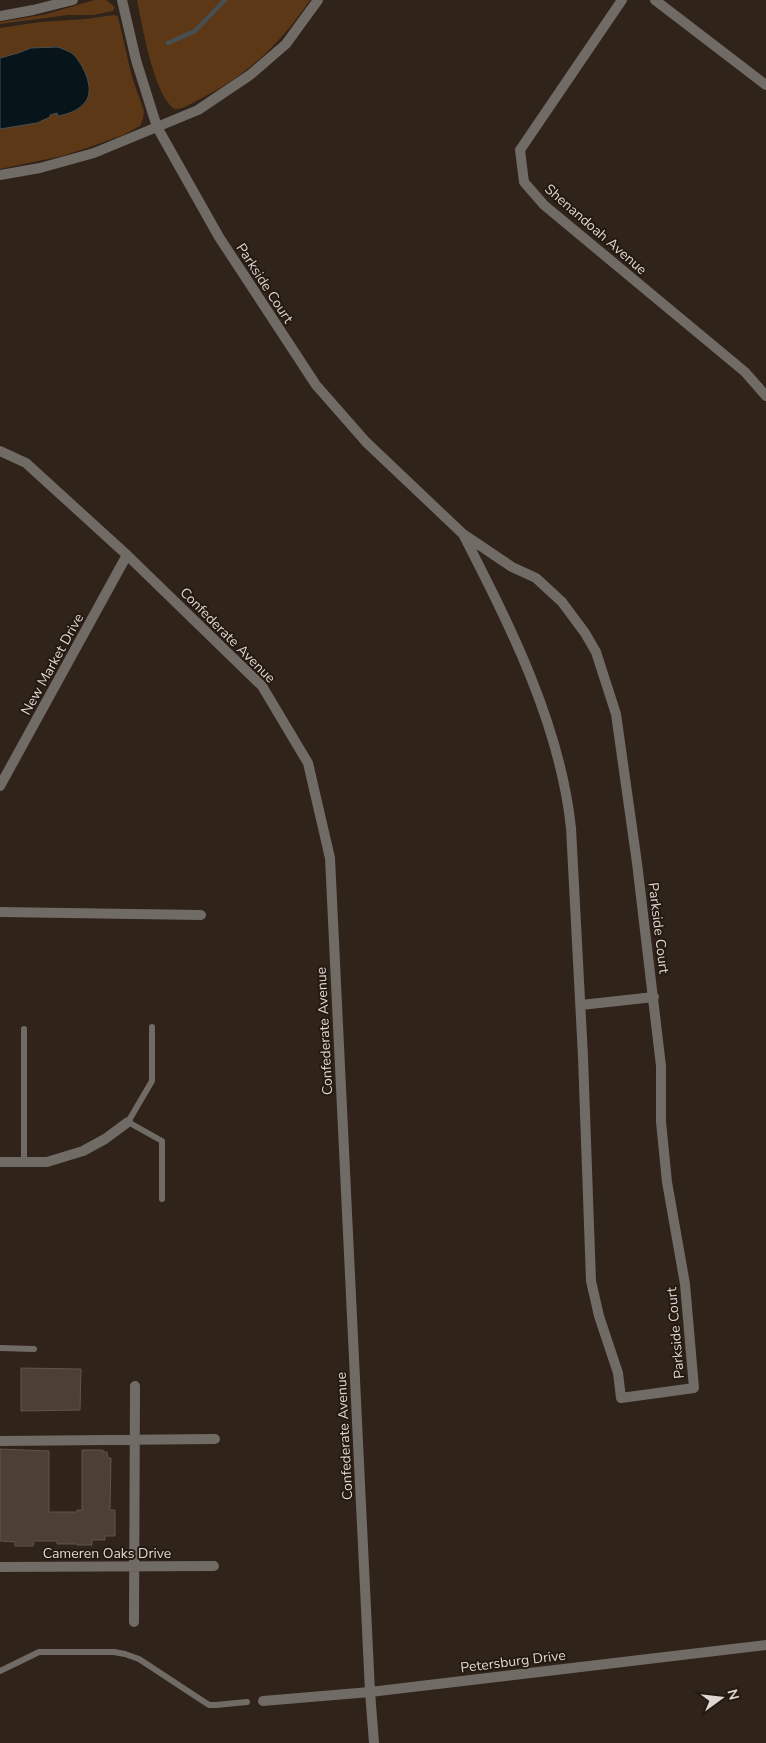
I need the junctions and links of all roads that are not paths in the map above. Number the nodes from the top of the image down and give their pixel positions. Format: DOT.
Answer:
graph roads {
  1 [pos="73,0"];
  2 [pos="122,0"];
  3 [pos="318,0"];
  4 [pos="622,0"];
  5 [pos="654,0"];
  6 [pos="0,16"];
  7 [pos="766,85"];
  8 [pos="157,127"];
  9 [pos="0,175"];
  10 [pos="766,396"];
  11 [pos="0,451"];
  12 [pos="463,534"];
  13 [pos="127,555"];
  14 [pos="0,786"];
  15 [pos="0,912"];
  16 [pos="201,915"];
  17 [pos="654,997"];
  18 [pos="581,1005"];
  19 [pos="152,1027"];
  20 [pos="24,1029"];
  21 [pos="128,1122"];
  22 [pos="0,1162"];
  23 [pos="24,1162"];
  24 [pos="162,1199"];
  25 [pos="0,1348"];
  26 [pos="34,1349"];
  27 [pos="135,1386"];
  28 [pos="215,1439"];
  29 [pos="135,1440"];
  30 [pos="0,1441"];
  31 [pos="214,1566"];
  32 [pos="135,1567"];
  33 [pos="0,1568"];
  34 [pos="134,1622"];
  35 [pos="766,1645"];
  36 [pos="0,1672"];
  37 [pos="370,1692"];
  38 [pos="263,1701"];
  39 [pos="247,1702"];
  40 [pos="374,1743"];
  1 -- 6 [label="street"];
  2 -- 8 [label="street, Parkside Court"];
  3 -- 8 [label="street"];
  4 -- 10 [label="street, Shenandoah Avenue"];
  5 -- 7 [label="street"];
  8 -- 9 [label="street"];
  8 -- 12 [label="street, Parkside Court"];
  11 -- 13 [label="street, Confederate Avenue"];
  12 -- 17 [label="street, Parkside Court"];
  12 -- 18 [label="street, Parkside Court"];
  13 -- 14 [label="street, New Market Drive"];
  13 -- 37 [label="street, Confederate Avenue"];
  15 -- 16 [label="street"];
  17 -- 18 [label="street"];
  17 -- 18 [label="street, Parkside Court"];
  19 -- 21 [label="lane"];
  20 -- 23 [label="lane"];
  21 -- 23 [label="street"];
  21 -- 24 [label="lane"];
  22 -- 23 [label="street"];
  25 -- 26 [label="lane"];
  27 -- 29 [label="street"];
  28 -- 29 [label="street"];
  29 -- 30 [label="street"];
  29 -- 32 [label="street"];
  31 -- 32 [label="street, Cameren Oaks Drive"];
  32 -- 33 [label="street, Cameren Oaks Drive"];
  32 -- 34 [label="street"];
  35 -- 37 [label="street, Petersburg Drive"];
  36 -- 39 [label="lane"];
  37 -- 38 [label="street, Petersburg Drive"];
  37 -- 40 [label="street, Confederate Avenue"];
}
